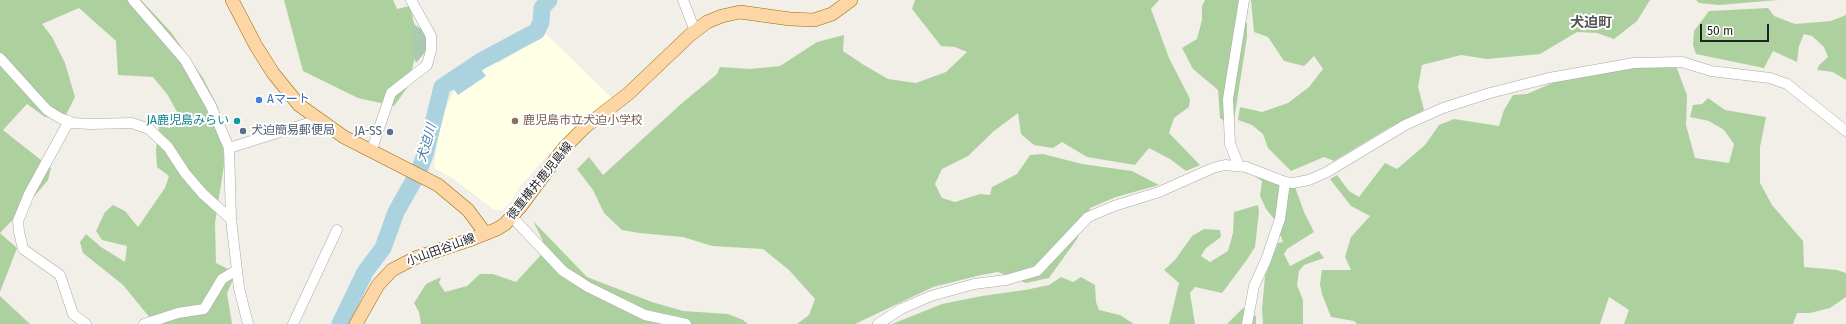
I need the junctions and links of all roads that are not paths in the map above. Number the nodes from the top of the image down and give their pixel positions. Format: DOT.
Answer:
graph roads {
  1 [pos="133,0"];
  2 [pos="232,0"];
  3 [pos="411,0"];
  4 [pos="683,0"];
  5 [pos="851,0"];
  6 [pos="1244,0"];
  7 [pos="695,31"];
  8 [pos="0,58"];
  9 [pos="318,120"];
  10 [pos="69,122"];
  11 [pos="1846,130"];
  12 [pos="229,148"];
  13 [pos="371,152"];
  14 [pos="1239,166"];
  15 [pos="1285,182"];
  16 [pos="512,217"];
  17 [pos="231,219"];
  18 [pos="337,230"];
  19 [pos="485,234"];
  20 [pos="237,270"];
  21 [pos="86,324"];
  22 [pos="144,324"];
  23 [pos="248,324"];
  24 [pos="293,324"];
  25 [pos="356,324"];
  26 [pos="686,324"];
  27 [pos="878,324"];
  28 [pos="1247,324"];
  1 -- 12 [label="street"];
  2 -- 9 [label="main road"];
  3 -- 13 [label="street"];
  4 -- 7 [label="street"];
  5 -- 7 [label="main road, 徳重横井鹿児島線"];
  6 -- 14 [label="street"];
  7 -- 16 [label="main road, 徳重横井鹿児島線"];
  8 -- 10 [label="street"];
  9 -- 12 [label="street"];
  9 -- 13 [label="main road"];
  10 -- 17 [label="street"];
  10 -- 21 [label="street"];
  11 -- 15 [label="street"];
  12 -- 17 [label="street"];
  13 -- 19 [label="main road"];
  14 -- 15 [label="street"];
  14 -- 27 [label="street"];
  15 -- 28 [label="street"];
  16 -- 19 [label="main road, 徳重横井鹿児島線"];
  16 -- 26 [label="street"];
  17 -- 20 [label="street"];
  18 -- 24 [label="street"];
  19 -- 25 [label="main road, 小山田谷山線"];
  20 -- 22 [label="street"];
  20 -- 23 [label="street"];
}
